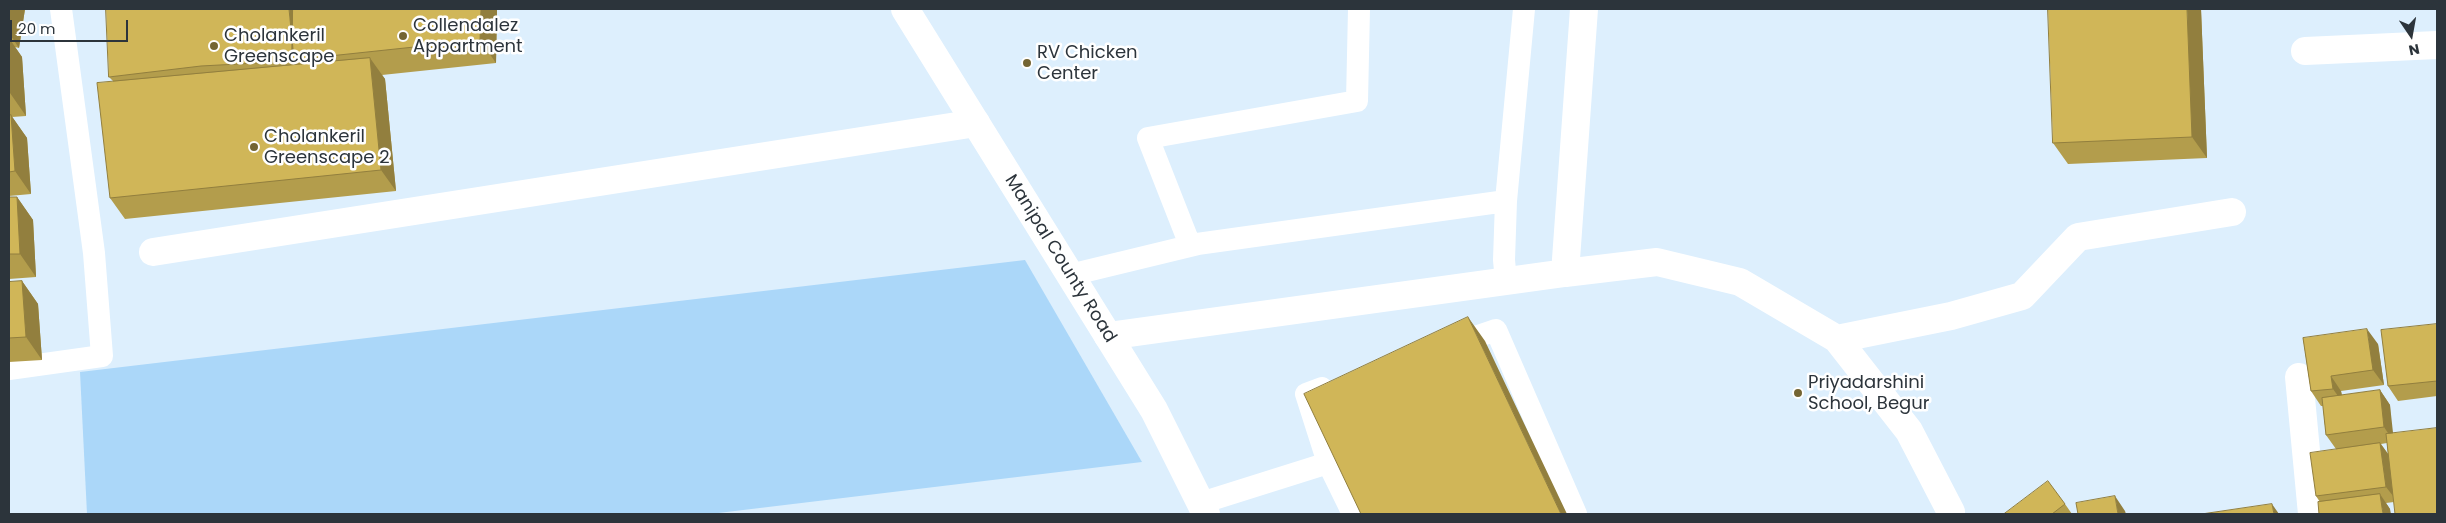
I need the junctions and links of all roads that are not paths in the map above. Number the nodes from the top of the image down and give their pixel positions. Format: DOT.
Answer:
graph roads {
  1 [pos="61,9"];
  2 [pos="905,9"];
  3 [pos="1359,9"];
  4 [pos="1524,9"];
  5 [pos="1584,9"];
  6 [pos="2437,45"];
  7 [pos="2305,52"];
  8 [pos="976,123"];
  9 [pos="1506,201"];
  10 [pos="2232,212"];
  11 [pos="1198,244"];
  12 [pos="153,252"];
  13 [pos="1565,273"];
  14 [pos="1070,275"];
  15 [pos="1506,281"];
  16 [pos="1108,336"];
  17 [pos="1837,339"];
  18 [pos="1429,353"];
  19 [pos="9,368"];
  20 [pos="2299,377"];
  21 [pos="1344,381"];
  22 [pos="1328,463"];
  23 [pos="1204,509"];
  24 [pos="1951,512"];
  25 [pos="1353,514"];
  26 [pos="1576,514"];
  27 [pos="2312,514"];
  1 -- 19 [label="lane"];
  2 -- 8 [label="street, Manipal County Road"];
  3 -- 11 [label="lane"];
  4 -- 9 [label="lane"];
  5 -- 13 [label="street"];
  6 -- 7 [label="street"];
  8 -- 12 [label="street"];
  8 -- 14 [label="street, Manipal County Road"];
  9 -- 11 [label="lane"];
  9 -- 15 [label="lane"];
  10 -- 17 [label="street"];
  11 -- 14 [label="lane"];
  13 -- 15 [label="street"];
  13 -- 17 [label="street"];
  14 -- 16 [label="street, Manipal County Road"];
  15 -- 16 [label="street"];
  16 -- 23 [label="street, Manipal County Road"];
  17 -- 24 [label="street"];
  18 -- 26 [label="lane"];
  20 -- 27 [label="street"];
  21 -- 22 [label="lane"];
  22 -- 23 [label="lane"];
  22 -- 25 [label="lane"];
}
